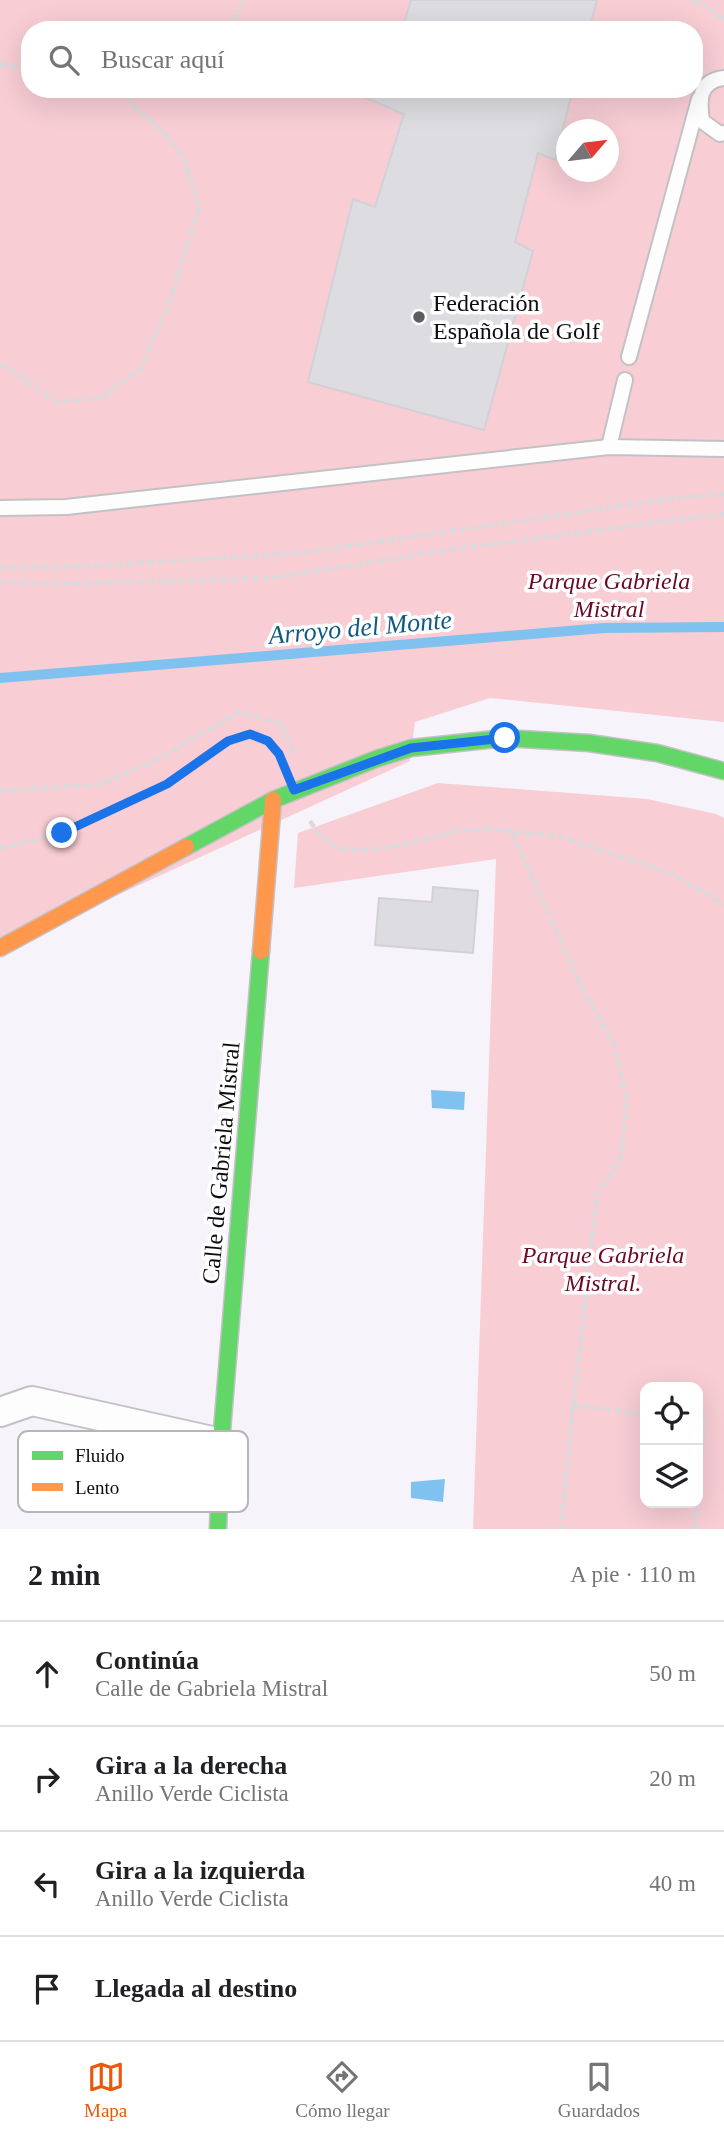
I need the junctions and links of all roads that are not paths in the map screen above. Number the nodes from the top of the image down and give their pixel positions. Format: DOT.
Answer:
graph roads {
  1 [pos="724,78"];
  2 [pos="703,92"];
  3 [pos="699,99"];
  4 [pos="724,133"];
  5 [pos="629,357"];
  6 [pos="625,380"];
  7 [pos="609,447"];
  8 [pos="724,449"];
  9 [pos="0,508"];
  10 [pos="724,771"];
  11 [pos="273,800"];
  12 [pos="0,948"];
  13 [pos="0,1412"];
  14 [pos="167,1431"];
  15 [pos="222,1431"];
  1 -- 2 [label="lane"];
  3 -- 4 [label="lane"];
  3 -- 5 [label="lane"];
  6 -- 7 [label="lane"];
  7 -- 8 [label="lane"];
  7 -- 9 [label="lane"];
  10 -- 11 [label="street"];
  11 -- 12 [label="street"];
  11 -- 15 [label="street, Calle de Gabriela Mistral"];
  13 -- 14 [label="street"];
}
